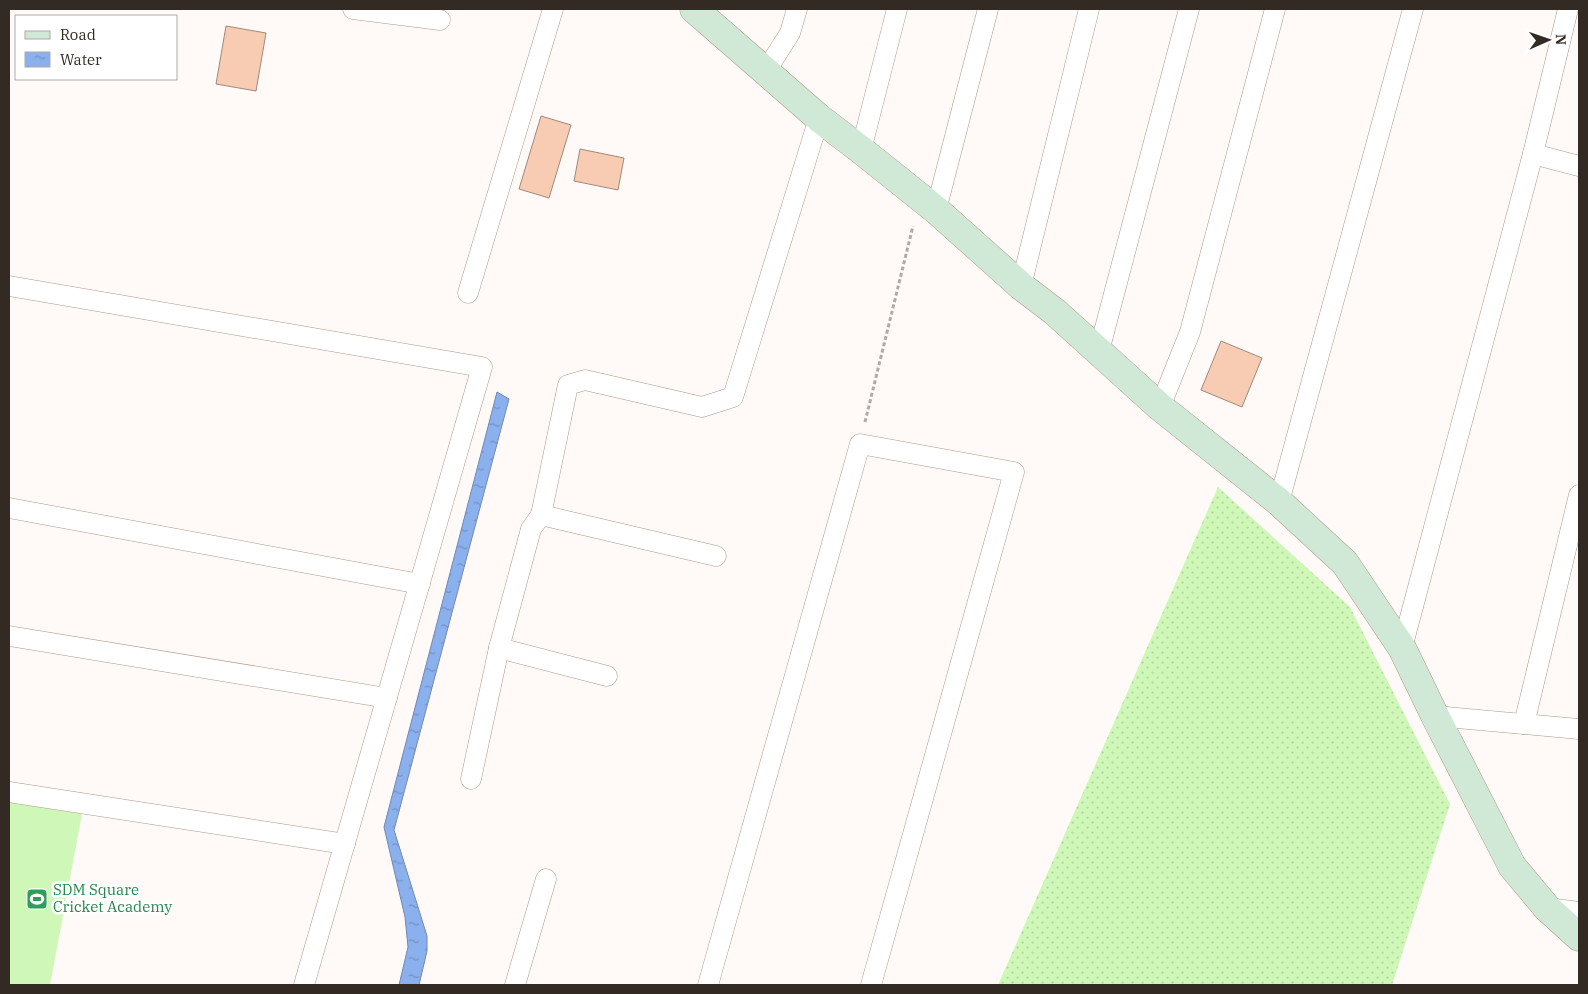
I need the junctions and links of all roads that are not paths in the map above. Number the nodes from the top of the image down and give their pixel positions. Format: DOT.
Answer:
graph roads {
  1 [pos="352,9"];
  2 [pos="553,9"];
  3 [pos="694,9"];
  4 [pos="796,9"];
  5 [pos="897,9"];
  6 [pos="988,9"];
  7 [pos="1089,9"];
  8 [pos="1189,9"];
  9 [pos="1275,9"];
  10 [pos="1413,9"];
  11 [pos="1568,9"];
  12 [pos="440,20"];
  13 [pos="766,71"];
  14 [pos="818,118"];
  15 [pos="861,150"];
  16 [pos="1533,154"];
  17 [pos="1579,166"];
  18 [pos="928,204"];
  19 [pos="9,286"];
  20 [pos="1021,286"];
  21 [pos="468,293"];
  22 [pos="1099,351"];
  23 [pos="1160,406"];
  24 [pos="1579,495"];
  25 [pos="1279,502"];
  26 [pos="9,508"];
  27 [pos="541,515"];
  28 [pos="716,556"];
  29 [pos="420,584"];
  30 [pos="9,636"];
  31 [pos="499,648"];
  32 [pos="1402,648"];
  33 [pos="607,676"];
  34 [pos="387,698"];
  35 [pos="1435,716"];
  36 [pos="1524,724"];
  37 [pos="1579,729"];
  38 [pos="471,779"];
  39 [pos="9,792"];
  40 [pos="345,844"];
  41 [pos="546,879"];
  42 [pos="1548,908"];
  43 [pos="1579,912"];
  44 [pos="1579,937"];
  45 [pos="304,985"];
  46 [pos="515,985"];
  47 [pos="708,985"];
  48 [pos="871,985"];
  1 -- 12 [label="street"];
  2 -- 21 [label="street"];
  3 -- 13 [label="main road"];
  4 -- 13 [label="street"];
  5 -- 15 [label="street"];
  6 -- 18 [label="street"];
  7 -- 20 [label="street"];
  8 -- 22 [label="street"];
  9 -- 23 [label="street"];
  10 -- 25 [label="street"];
  11 -- 16 [label="street"];
  13 -- 14 [label="main road"];
  14 -- 15 [label="main road"];
  14 -- 27 [label="street"];
  15 -- 18 [label="main road"];
  16 -- 17 [label="street"];
  16 -- 32 [label="street"];
  18 -- 20 [label="main road"];
  19 -- 29 [label="street"];
  20 -- 22 [label="main road"];
  22 -- 23 [label="main road"];
  23 -- 25 [label="main road"];
  24 -- 36 [label="street"];
  25 -- 32 [label="main road"];
  26 -- 29 [label="street"];
  27 -- 28 [label="street"];
  27 -- 31 [label="street"];
  29 -- 34 [label="street"];
  30 -- 34 [label="street"];
  31 -- 33 [label="street"];
  31 -- 38 [label="street"];
  32 -- 35 [label="main road"];
  34 -- 40 [label="street"];
  35 -- 36 [label="street"];
  35 -- 42 [label="main road"];
  36 -- 37 [label="street"];
  39 -- 40 [label="street"];
  40 -- 45 [label="street"];
  41 -- 46 [label="street"];
  42 -- 43 [label="street"];
  42 -- 44 [label="main road"];
  47 -- 48 [label="street"];
}
